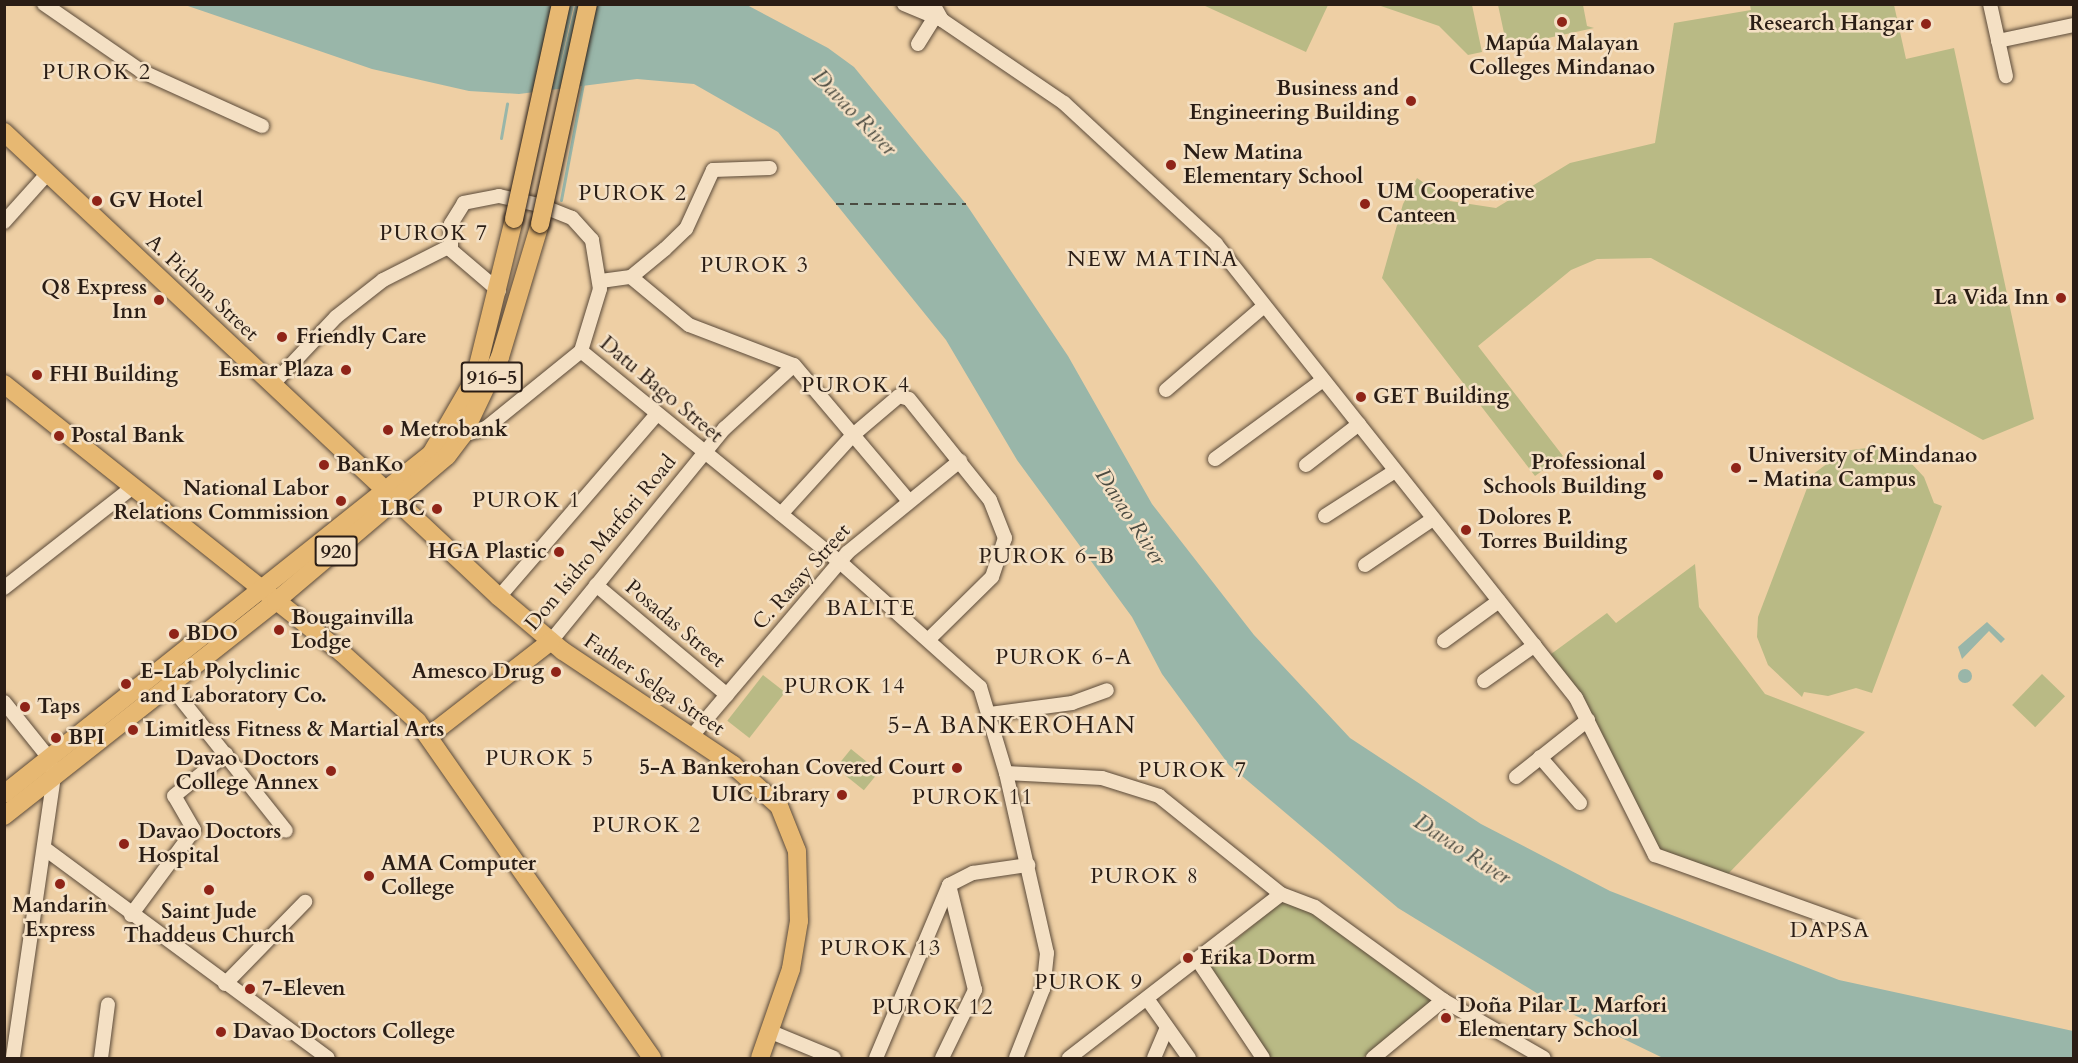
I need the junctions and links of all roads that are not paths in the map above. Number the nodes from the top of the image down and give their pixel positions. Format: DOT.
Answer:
graph roads {
  1 [pos="44,4"];
  2 [pos="561,4"];
  3 [pos="588,4"];
  4 [pos="904,4"];
  5 [pos="1990,4"];
  6 [pos="937,14"];
  7 [pos="2073,24"];
  8 [pos="1998,41"];
  9 [pos="918,44"];
  10 [pos="2006,76"];
  11 [pos="262,126"];
  12 [pos="4,132"];
  13 [pos="770,168"];
  14 [pos="48,173"];
  15 [pos="4,222"];
  16 [pos="450,246"];
  17 [pos="505,264"];
  18 [pos="470,271"];
  19 [pos="631,277"];
  20 [pos="601,281"];
  21 [pos="499,291"];
  22 [pos="1263,307"];
  23 [pos="581,351"];
  24 [pos="794,365"];
  25 [pos="1323,380"];
  26 [pos="4,384"];
  27 [pos="272,385"];
  28 [pos="1166,390"];
  29 [pos="657,414"];
  30 [pos="1359,424"];
  31 [pos="463,435"];
  32 [pos="854,435"];
  33 [pos="705,454"];
  34 [pos="1215,459"];
  35 [pos="960,461"];
  36 [pos="1306,465"];
  37 [pos="1395,471"];
  38 [pos="133,488"];
  39 [pos="390,496"];
  40 [pos="909,501"];
  41 [pos="781,514"];
  42 [pos="1325,516"];
  43 [pos="1433,519"];
  44 [pos="840,562"];
  45 [pos="1365,565"];
  46 [pos="596,585"];
  47 [pos="4,588"];
  48 [pos="261,589"];
  49 [pos="499,597"];
  50 [pos="276,601"];
  51 [pos="1499,602"];
  52 [pos="929,639"];
  53 [pos="1444,640"];
  54 [pos="550,641"];
  55 [pos="1534,645"];
  56 [pos="1484,681"];
  57 [pos="170,685"];
  58 [pos="1107,690"];
  59 [pos="727,695"];
  60 [pos="4,702"];
  61 [pos="990,714"];
  62 [pos="1588,720"];
  63 [pos="430,735"];
  64 [pos="692,736"];
  65 [pos="224,752"];
  66 [pos="1540,757"];
  67 [pos="49,758"];
  68 [pos="1006,772"];
  69 [pos="54,776"];
  70 [pos="1516,777"];
  71 [pos="4,795"];
  72 [pos="1580,802"];
  73 [pos="4,816"];
  74 [pos="286,831"];
  75 [pos="44,848"];
  76 [pos="1028,865"];
  77 [pos="949,885"];
  78 [pos="1281,894"];
  79 [pos="305,902"];
  80 [pos="131,915"];
  81 [pos="1852,926"];
  82 [pos="1199,962"];
  83 [pos="225,984"];
  84 [pos="1148,1000"];
  85 [pos="1443,1000"];
  86 [pos="108,1004"];
  87 [pos="11,1026"];
  88 [pos="1167,1028"];
  89 [pos="771,1032"];
  90 [pos="13,1059"];
  91 [pos="101,1059"];
  92 [pos="328,1059"];
  93 [pos="652,1059"];
  94 [pos="760,1059"];
  95 [pos="834,1059"];
  96 [pos="876,1059"];
  97 [pos="942,1059"];
  98 [pos="1016,1059"];
  99 [pos="1069,1059"];
  100 [pos="1154,1059"];
  101 [pos="1189,1059"];
  102 [pos="1263,1059"];
  103 [pos="1373,1059"];
  104 [pos="1544,1059"];
  1 -- 11 [label="street"];
  2 -- 17 [label="main road, 916-5, bridge"];
  3 -- 31 [label="main road, 916-5, bridge"];
  4 -- 6 [label="street"];
  5 -- 8 [label="street"];
  6 -- 9 [label="street"];
  6 -- 22 [label="street"];
  7 -- 8 [label="street"];
  8 -- 10 [label="street"];
  12 -- 14 [label="main road, A. Pichon Street"];
  13 -- 19 [label="street"];
  14 -- 15 [label="street"];
  14 -- 27 [label="main road, A. Pichon Street"];
  16 -- 18 [label="street"];
  16 -- 20 [label="street, Datu Bago Street"];
  16 -- 27 [label="street"];
  17 -- 18 [label="street"];
  17 -- 21 [label="main road, 916-5"];
  18 -- 21 [label="street"];
  19 -- 20 [label="street"];
  19 -- 24 [label="street"];
  20 -- 23 [label="street, Datu Bago Street"];
  21 -- 39 [label="main road, 916-5"];
  22 -- 25 [label="street"];
  22 -- 28 [label="street"];
  23 -- 29 [label="street, Datu Bago Street"];
  23 -- 31 [label="street"];
  24 -- 32 [label="street"];
  24 -- 33 [label="street, Don Isidro Marfori Road"];
  25 -- 30 [label="street"];
  25 -- 34 [label="street"];
  26 -- 38 [label="main road"];
  27 -- 39 [label="main road, A. Pichon Street"];
  29 -- 33 [label="street, Datu Bago Street"];
  29 -- 49 [label="street"];
  30 -- 36 [label="street"];
  30 -- 37 [label="street"];
  31 -- 39 [label="main road, 916-5"];
  32 -- 35 [label="street"];
  32 -- 40 [label="street"];
  32 -- 41 [label="street"];
  33 -- 41 [label="street, Datu Bago Street"];
  33 -- 46 [label="street, Don Isidro Marfori Road"];
  35 -- 40 [label="street, C. Rasay Street"];
  35 -- 52 [label="street"];
  37 -- 42 [label="street"];
  37 -- 43 [label="street"];
  38 -- 47 [label="street"];
  38 -- 48 [label="main road"];
  39 -- 48 [label="main road, 920"];
  39 -- 49 [label="main road, A. Pichon Street"];
  39 -- 50 [label="main road, 920"];
  40 -- 44 [label="street, C. Rasay Street"];
  41 -- 44 [label="street, Datu Bago Street"];
  43 -- 45 [label="street"];
  43 -- 51 [label="street"];
  44 -- 52 [label="street, Datu Bago Street"];
  44 -- 59 [label="street, C. Rasay Street"];
  46 -- 54 [label="street, Don Isidro Marfori Road"];
  46 -- 59 [label="street, Posadas Street"];
  48 -- 50 [label="main road"];
  48 -- 67 [label="main road, 920"];
  49 -- 54 [label="main road, Father Selga Street"];
  50 -- 57 [label="main road, 920"];
  50 -- 63 [label="main road"];
  51 -- 53 [label="street"];
  51 -- 55 [label="street"];
  52 -- 61 [label="street, Datu Bago Street"];
  54 -- 63 [label="main road, Don Isidro Marfori Road"];
  54 -- 64 [label="main road, Father Selga Street"];
  55 -- 56 [label="street"];
  55 -- 62 [label="street"];
  57 -- 65 [label="street"];
  57 -- 69 [label="main road, 920"];
  58 -- 61 [label="street"];
  59 -- 64 [label="street, C. Rasay Street"];
  60 -- 67 [label="street"];
  61 -- 68 [label="street, Datu Bago Street"];
  62 -- 66 [label="street"];
  62 -- 81 [label="street"];
  63 -- 93 [label="main road"];
  64 -- 89 [label="main road, Father Selga Street"];
  65 -- 74 [label="street"];
  65 -- 80 [label="street"];
  66 -- 70 [label="street"];
  66 -- 72 [label="street"];
  67 -- 69 [label="street"];
  67 -- 71 [label="main road, 920"];
  68 -- 76 [label="street, Datu Bago Street"];
  68 -- 78 [label="street"];
  69 -- 73 [label="main road, 920"];
  69 -- 75 [label="street"];
  75 -- 80 [label="street"];
  75 -- 87 [label="street"];
  76 -- 77 [label="street"];
  76 -- 98 [label="street, Datu Bago Street"];
  77 -- 96 [label="street"];
  77 -- 97 [label="street"];
  78 -- 82 [label="street"];
  78 -- 85 [label="street"];
  79 -- 83 [label="street"];
  80 -- 83 [label="street"];
  82 -- 84 [label="street"];
  82 -- 102 [label="street"];
  83 -- 92 [label="street"];
  84 -- 88 [label="street"];
  84 -- 99 [label="street"];
  85 -- 103 [label="street"];
  85 -- 104 [label="street"];
  86 -- 91 [label="street"];
  87 -- 90 [label="street"];
  88 -- 100 [label="street"];
  88 -- 101 [label="street"];
  89 -- 94 [label="main road, Father Selga Street"];
  89 -- 95 [label="street"];
}
